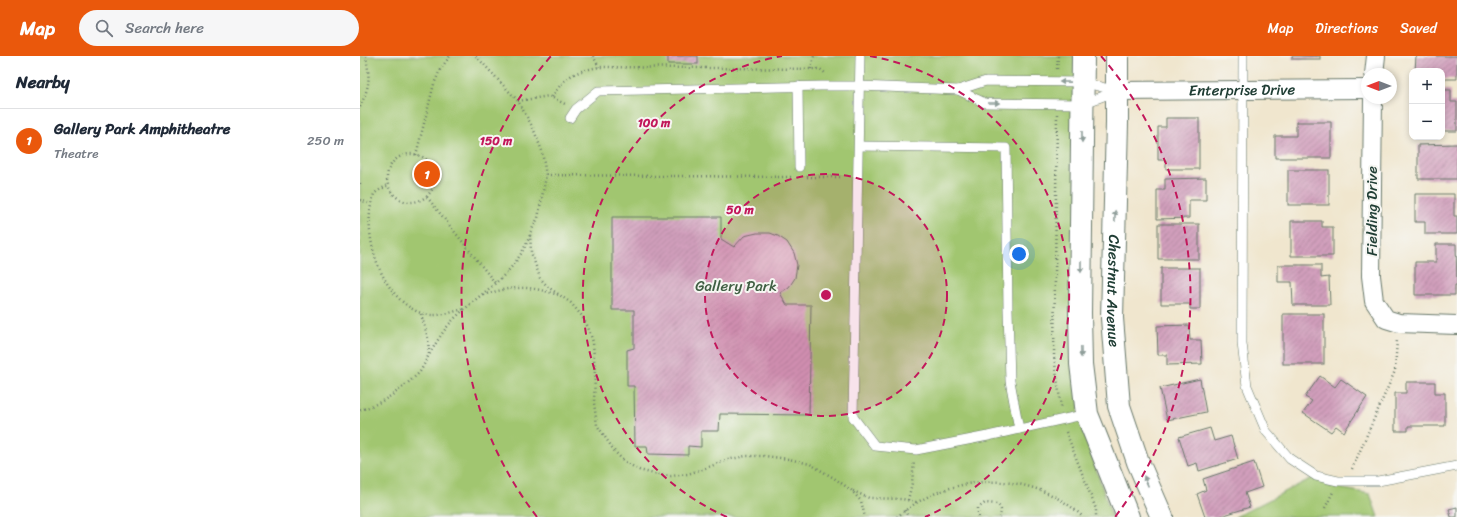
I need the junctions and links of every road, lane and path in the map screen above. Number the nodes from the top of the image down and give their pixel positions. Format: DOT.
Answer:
graph roads {
  1 [pos="366,56"];
  2 [pos="450,56"];
  3 [pos="476,56"];
  4 [pos="593,56"];
  5 [pos="814,56"];
  6 [pos="860,56"];
  7 [pos="1058,56"];
  8 [pos="1083,56"];
  9 [pos="1117,56"];
  10 [pos="1243,56"];
  11 [pos="1376,56"];
  12 [pos="599,67"];
  13 [pos="1375,68"];
  14 [pos="811,69"];
  15 [pos="1058,73"];
  16 [pos="828,75"];
  17 [pos="1082,82"];
  18 [pos="798,86"];
  19 [pos="860,86"];
  20 [pos="1361,89"];
  21 [pos="958,90"];
  22 [pos="1242,90"];
  23 [pos="1117,91"];
  24 [pos="552,97"];
  25 [pos="518,101"];
  26 [pos="1082,104"];
  27 [pos="1373,104"];
  28 [pos="360,107"];
  29 [pos="576,110"];
  30 [pos="570,118"];
  31 [pos="859,146"];
  32 [pos="416,155"];
  33 [pos="799,167"];
  34 [pos="546,175"];
  35 [pos="796,177"];
  36 [pos="804,177"];
  37 [pos="842,177"];
  38 [pos="387,186"];
  39 [pos="427,197"];
  40 [pos="360,200"];
  41 [pos="368,203"];
  42 [pos="365,208"];
  43 [pos="530,233"];
  44 [pos="496,284"];
  45 [pos="386,288"];
  46 [pos="561,295"];
  47 [pos="482,296"];
  48 [pos="465,308"];
  49 [pos="421,314"];
  50 [pos="1392,321"];
  51 [pos="1457,325"];
  52 [pos="429,354"];
  53 [pos="360,410"];
  54 [pos="1087,414"];
  55 [pos="1019,429"];
  56 [pos="916,450"];
  57 [pos="1457,466"];
  58 [pos="1338,482"];
  59 [pos="851,490"];
  60 [pos="908,500"];
  61 [pos="917,502"];
  62 [pos="1325,508"];
  63 [pos="905,510"];
  64 [pos="865,517"];
  65 [pos="897,517"];
  66 [pos="908,517"];
  67 [pos="978,517"];
  68 [pos="999,517"];
  69 [pos="1083,517"];
  70 [pos="1128,517"];
  71 [pos="1162,517"];
  1 -- 28 [label="path"];
  2 -- 32 [label="path"];
  3 -- 25 [label="path"];
  4 -- 12 [label="path"];
  5 -- 14 [label="path"];
  6 -- 19 [label="lane"];
  7 -- 15 [label="path"];
  8 -- 17 [label="street"];
  9 -- 23 [label="street, Chestnut Avenue"];
  10 -- 22 [label="lane"];
  11 -- 13 [label="street"];
  12 -- 14 [label="path"];
  12 -- 24 [label="path"];
  14 -- 16 [label="path"];
  17 -- 21 [label="lane, one-way"];
  17 -- 23 [label="lane"];
  17 -- 26 [label="street"];
  18 -- 19 [label="lane"];
  18 -- 29 [label="lane"];
  18 -- 33 [label="lane"];
  19 -- 21 [label="lane"];
  19 -- 31 [label="lane"];
  20 -- 22 [label="street, Enterprise Drive"];
  21 -- 26 [label="lane, one-way"];
  22 -- 23 [label="street, Enterprise Drive"];
  22 -- 58 [label="lane"];
  23 -- 26 [label="lane"];
  71 -- 23 [label="street, Chestnut Avenue, one-way"];
  24 -- 25 [label="path"];
  24 -- 29 [label="path"];
  25 -- 34 [label="path"];
  26 -- 54 [label="street, one-way"];
  27 -- 50 [label="street, Fielding Drive"];
  29 -- 30 [label="lane"];
  31 -- 55 [label="lane"];
  31 -- 56 [label="lane"];
  32 -- 38 [label="path"];
  32 -- 39 [label="path"];
  34 -- 35 [label="path"];
  34 -- 43 [label="path"];
  36 -- 37 [label="path"];
  38 -- 39 [label="path"];
  38 -- 41 [label="path"];
  39 -- 44 [label="path"];
  40 -- 41 [label="path"];
  41 -- 42 [label="path"];
  43 -- 44 [label="path"];
  43 -- 46 [label="path"];
  44 -- 47 [label="path"];
  45 -- 49 [label="path"];
  46 -- 47 [label="path"];
  46 -- 59 [label="path"];
  47 -- 48 [label="path"];
  48 -- 49 [label="path"];
  48 -- 52 [label="path"];
  49 -- 52 [label="path"];
  50 -- 51 [label="street"];
  50 -- 58 [label="path"];
  52 -- 53 [label="path"];
  54 -- 55 [label="lane"];
  54 -- 70 [label="street"];
  55 -- 56 [label="lane"];
  56 -- 60 [label="path"];
  57 -- 58 [label="lane"];
  58 -- 62 [label="path"];
  59 -- 60 [label="path"];
  59 -- 64 [label="path"];
  60 -- 61 [label="path"];
  61 -- 63 [label="path"];
  61 -- 69 [label="path"];
  63 -- 65 [label="path"];
  63 -- 66 [label="path"];
  67 -- 68 [label="path"];
}
